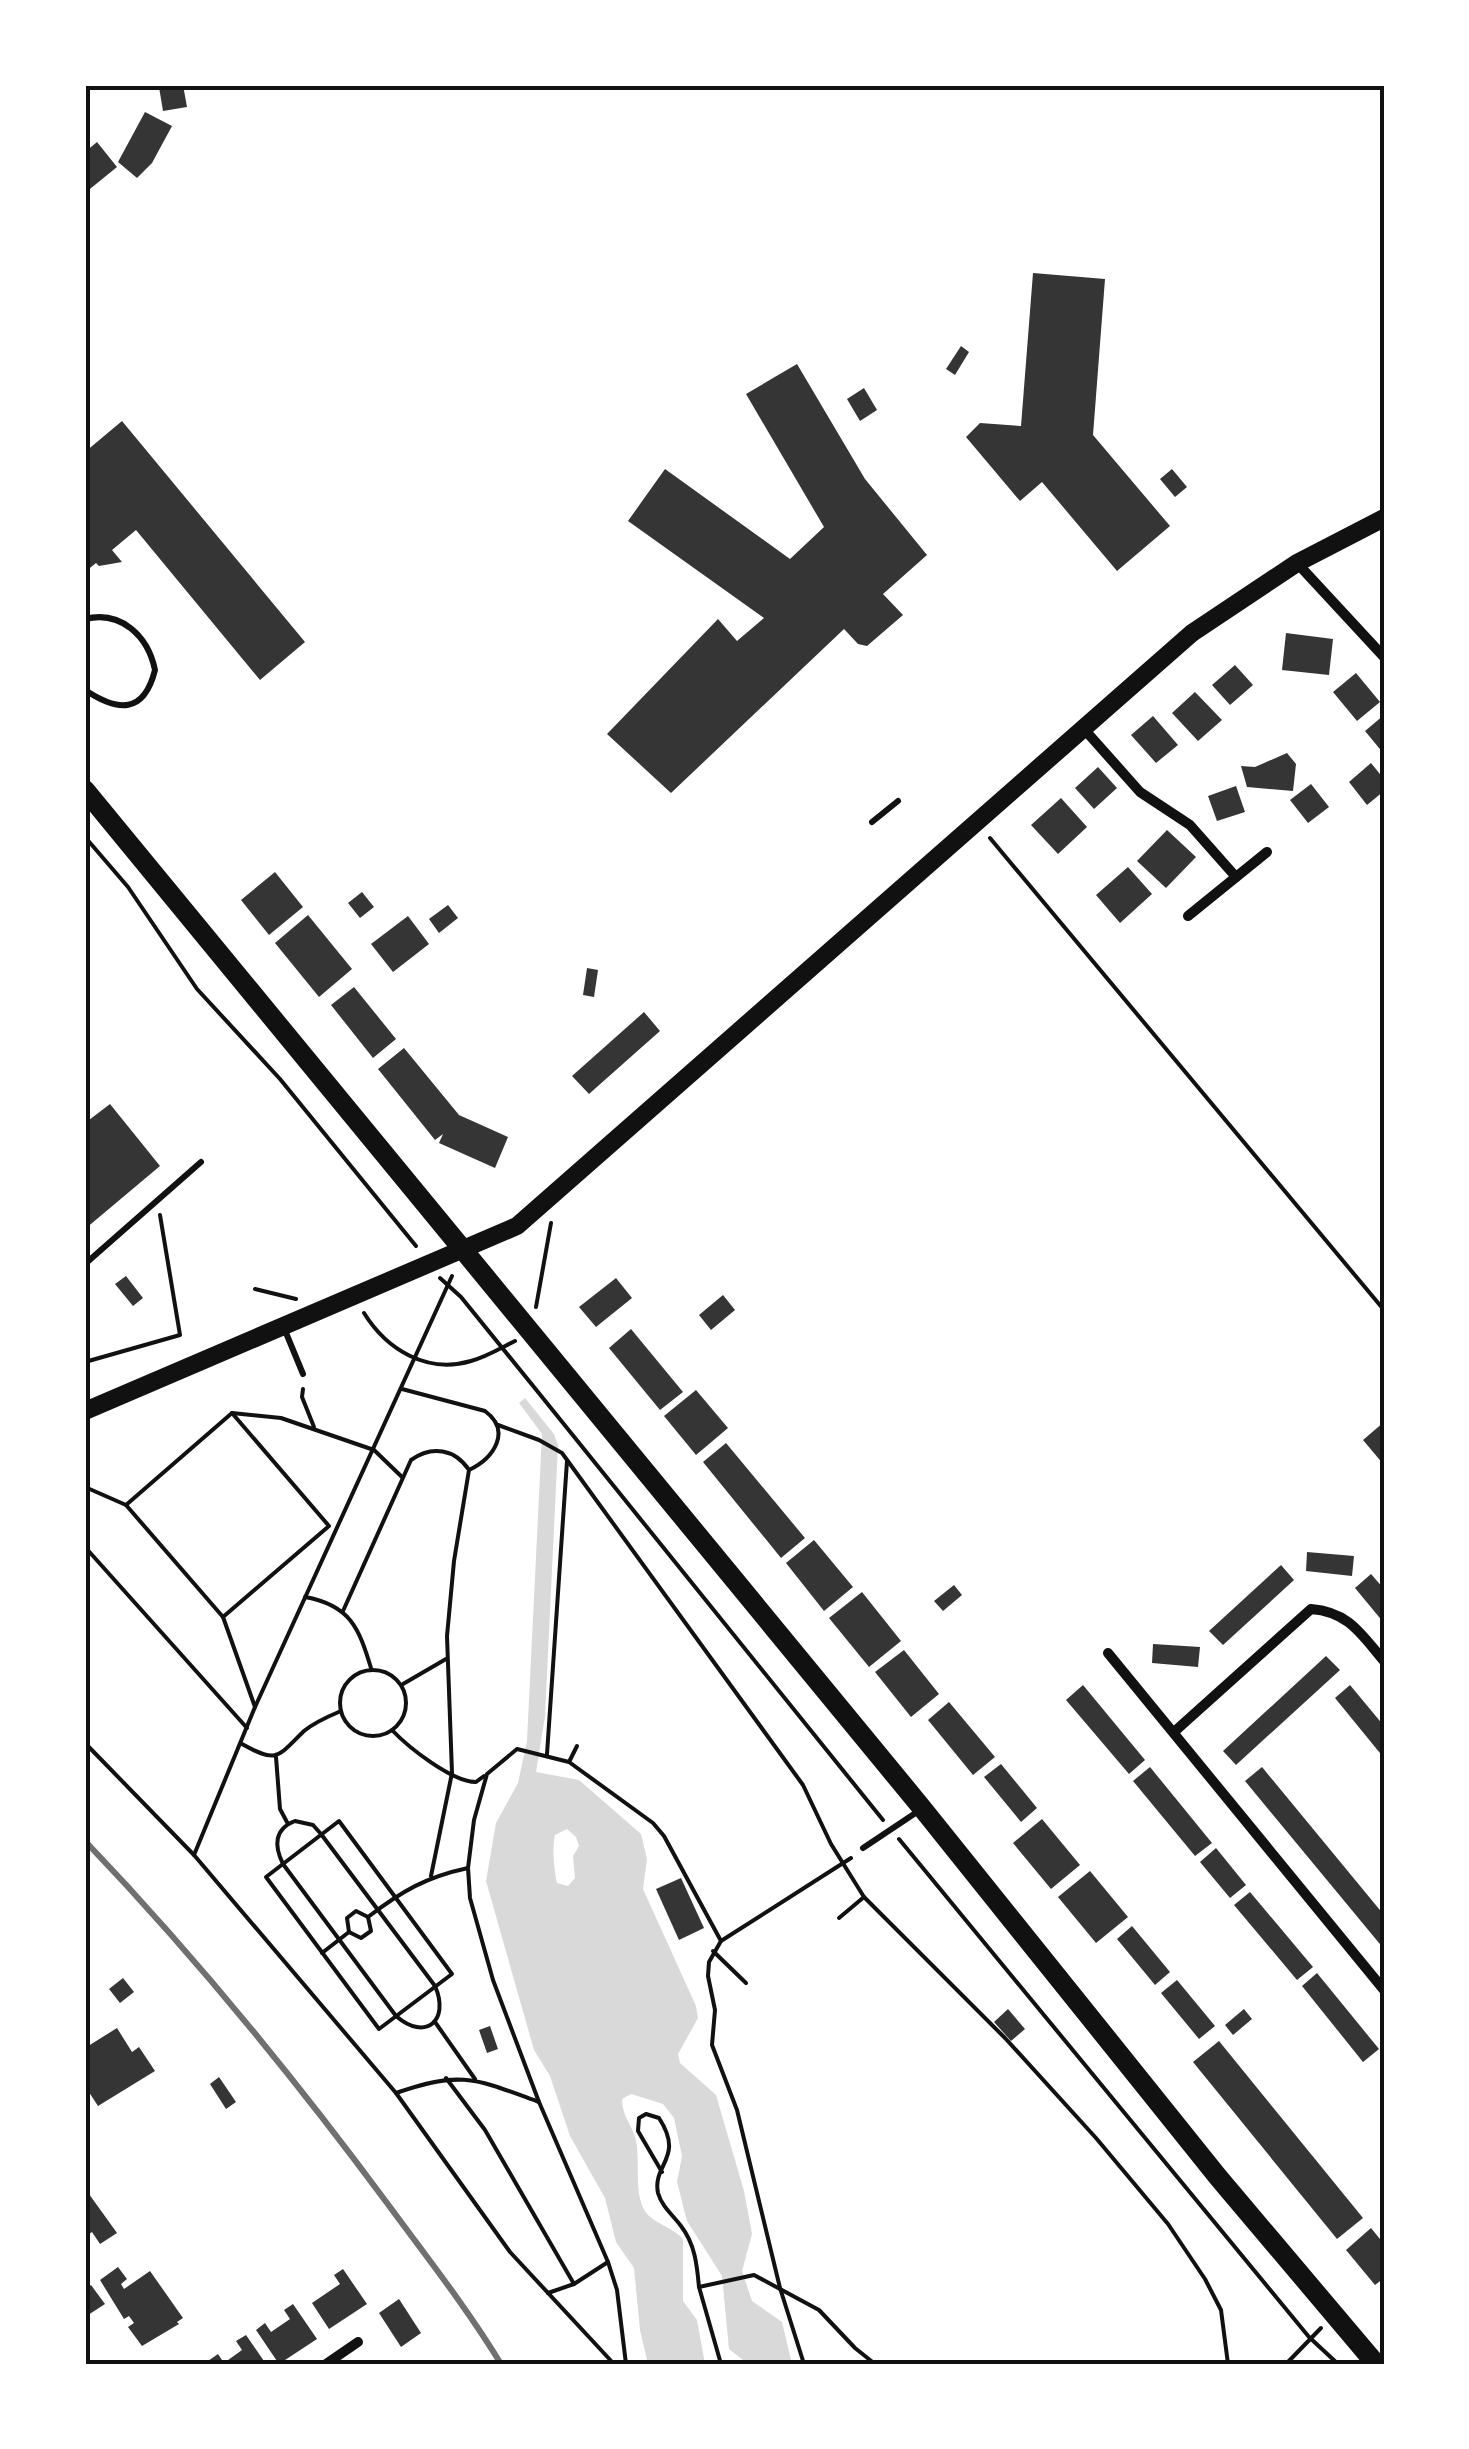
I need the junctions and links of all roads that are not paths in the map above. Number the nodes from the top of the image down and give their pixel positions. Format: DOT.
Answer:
graph roads {
  1 [pos="1384,518"];
  2 [pos="1297,563"];
  3 [pos="85,619"];
  4 [pos="1384,657"];
  5 [pos="85,690"];
  6 [pos="1084,728"];
  7 [pos="85,790"];
  8 [pos="898,801"];
  9 [pos="872,822"];
  10 [pos="1267,852"];
  11 [pos="1236,877"];
  12 [pos="1188,916"];
  13 [pos="202,1162"];
  14 [pos="464,1249"];
  15 [pos="85,1264"];
  16 [pos="283,1327"];
  17 [pos="304,1374"];
  18 [pos="85,1411"];
  19 [pos="1108,1653"];
  20 [pos="1384,1661"];
  21 [pos="1174,1732"];
  22 [pos="922,1808"];
  23 [pos="863,1848"];
  24 [pos="1384,1990"];
  25 [pos="358,2342"];
  26 [pos="326,2364"];
  27 [pos="1376,2364"];
  1 -- 2 [label="street"];
  2 -- 4 [label="street"];
  2 -- 6 [label="street"];
  3 -- 5 [label="lane"];
  6 -- 11 [label="street"];
  6 -- 14 [label="street"];
  7 -- 14 [label="main road"];
  8 -- 9 [label="lane"];
  10 -- 11 [label="street"];
  11 -- 12 [label="street"];
  13 -- 15 [label="lane"];
  14 -- 16 [label="street"];
  14 -- 22 [label="main road"];
  16 -- 17 [label="lane"];
  16 -- 18 [label="street"];
  19 -- 21 [label="street"];
  20 -- 21 [label="street"];
  21 -- 24 [label="street"];
  22 -- 23 [label="lane"];
  22 -- 27 [label="main road"];
  25 -- 26 [label="street"];
}
